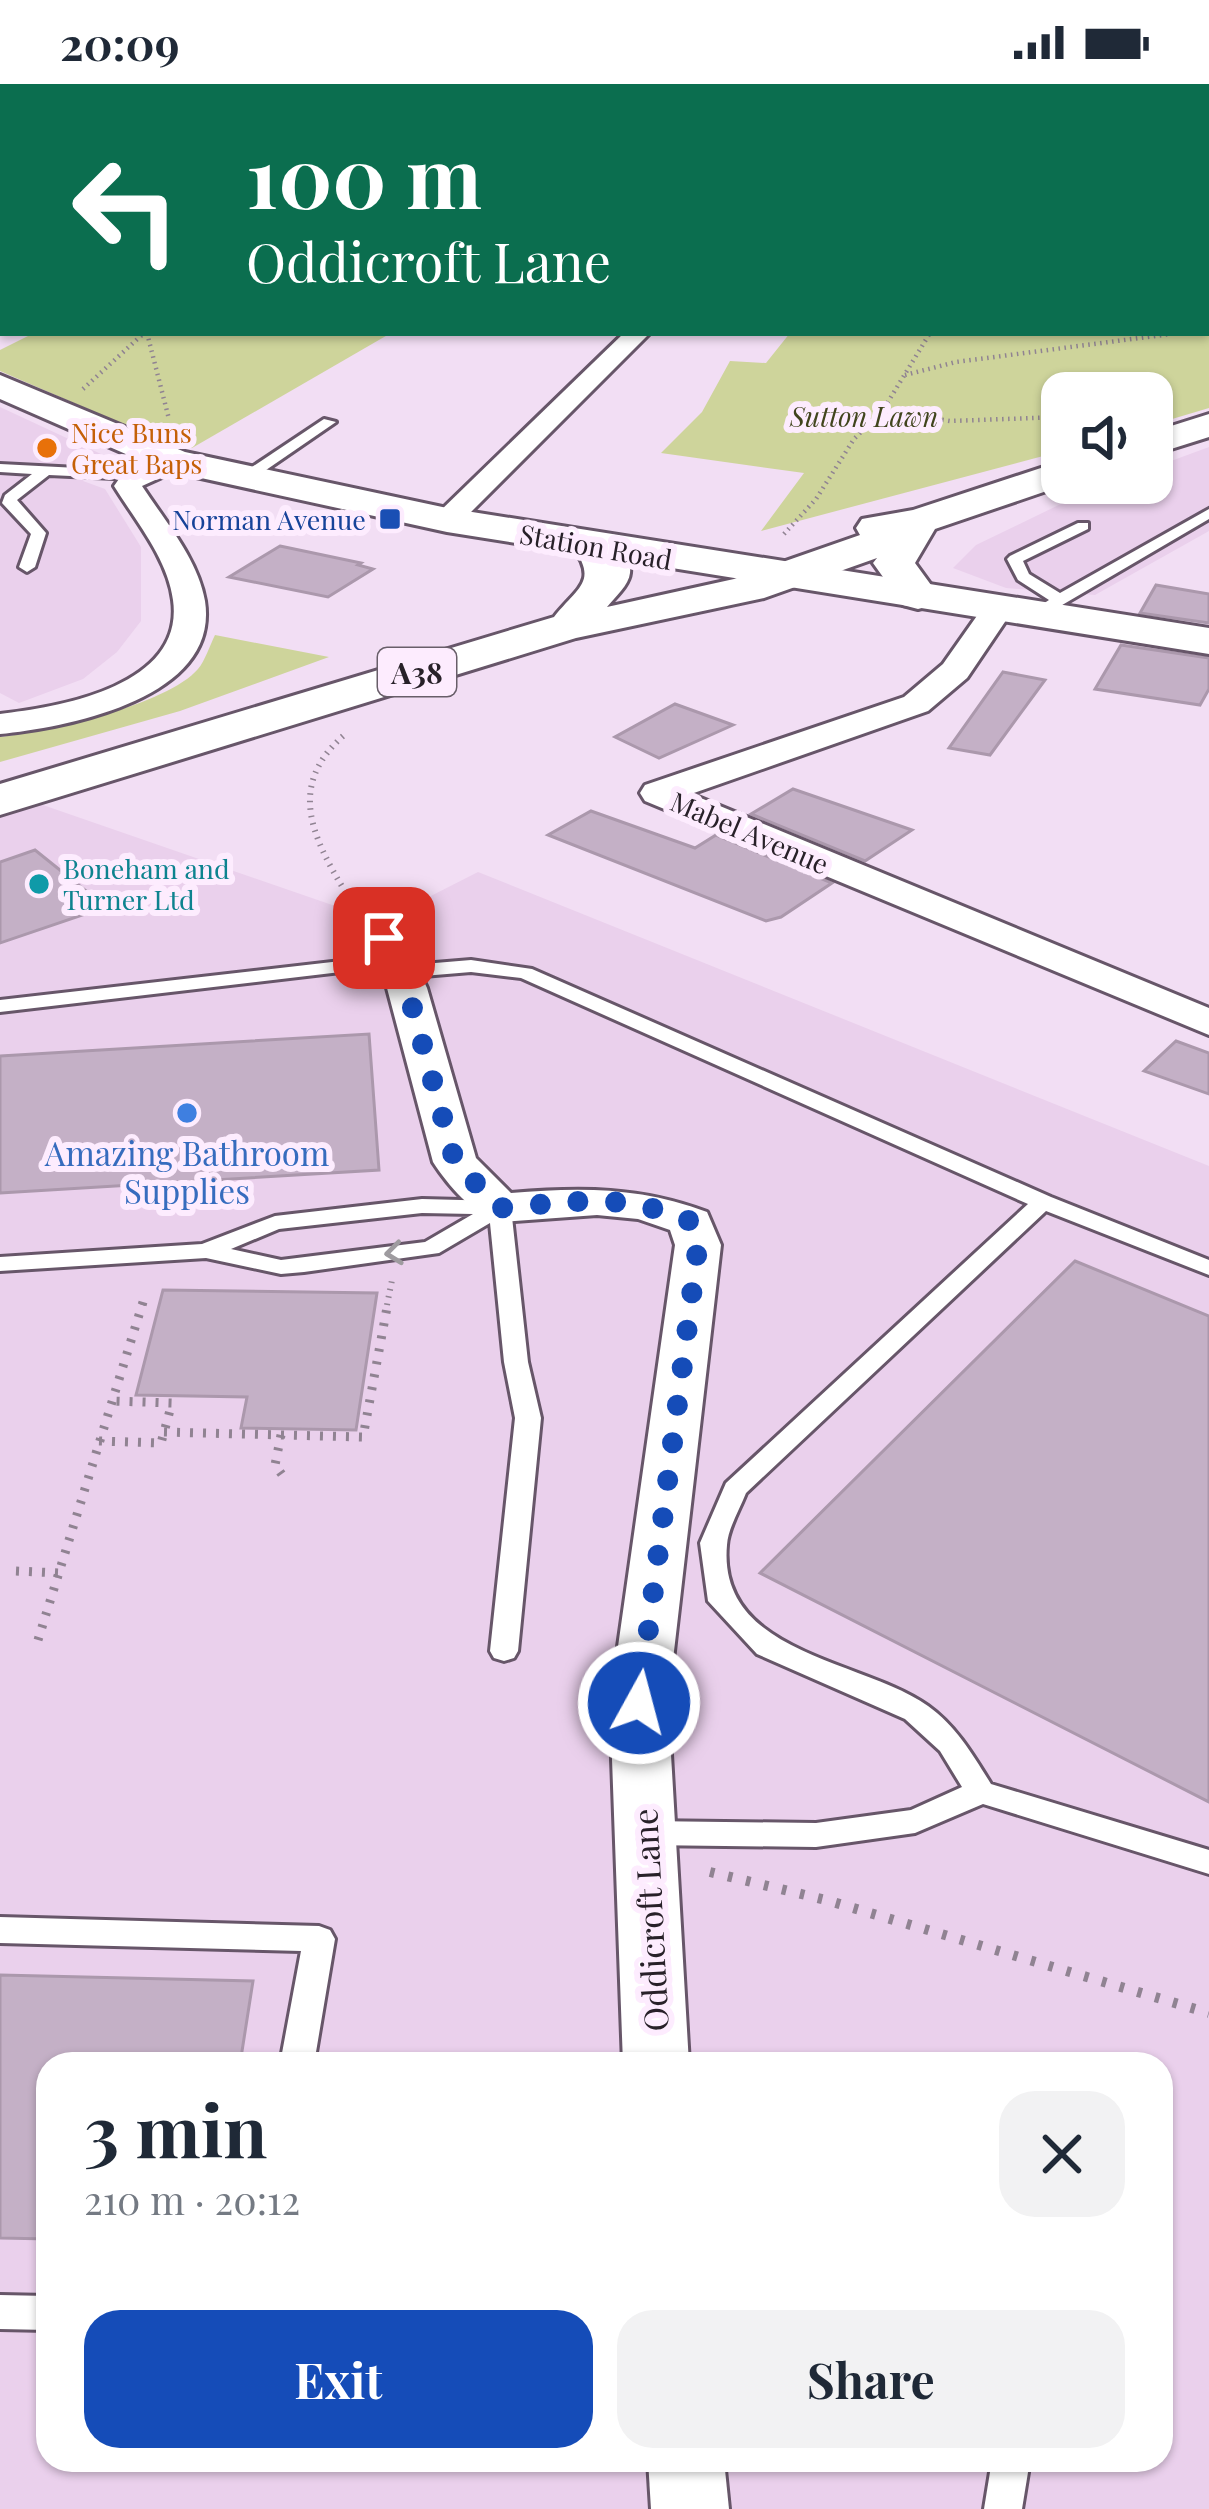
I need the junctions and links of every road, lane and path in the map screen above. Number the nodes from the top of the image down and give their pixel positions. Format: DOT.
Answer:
graph roads {
  1 [pos="142,336"];
  2 [pos="146,336"];
  3 [pos="635,336"];
  4 [pos="928,336"];
  5 [pos="1155,336"];
  6 [pos="905,375"];
  7 [pos="0,386"];
  8 [pos="56,410"];
  9 [pos="883,410"];
  10 [pos="1041,418"];
  11 [pos="329,422"];
  12 [pos="1209,425"];
  13 [pos="1173,437"];
  14 [pos="156,463"];
  15 [pos="1,468"];
  16 [pos="45,471"];
  17 [pos="244,478"];
  18 [pos="1041,480"];
  19 [pos="1209,513"];
  20 [pos="447,520"];
  21 [pos="920,521"];
  22 [pos="1083,526"];
  23 [pos="594,547"];
  24 [pos="791,560"];
  25 [pos="718,566"];
  26 [pos="27,568"];
  27 [pos="918,596"];
  28 [pos="1030,608"];
  29 [pos="569,626"];
  30 [pos="1209,641"];
  31 [pos="0,724"];
  32 [pos="352,727"];
  33 [pos="0,800"];
  34 [pos="374,915"];
  35 [pos="396,966"];
  36 [pos="0,1006"];
  37 [pos="1209,1023"];
  38 [pos="1043,1202"];
  39 [pos="500,1208"];
  40 [pos="206,1251"];
  41 [pos="398,1252"];
  42 [pos="0,1264"];
  43 [pos="1209,1268"];
  44 [pos="143,1299"];
  45 [pos="112,1401"];
  46 [pos="164,1432"];
  47 [pos="281,1435"];
  48 [pos="99,1442"];
  49 [pos="283,1476"];
  50 [pos="16,1571"];
  51 [pos="58,1573"];
  52 [pos="38,1640"];
  53 [pos="504,1651"];
  54 [pos="981,1792"];
  55 [pos="644,1844"];
  56 [pos="1209,1862"];
  57 [pos="0,1930"];
  58 [pos="1209,2013"];
  59 [pos="299,2052"];
  60 [pos="655,2052"];
  61 [pos="0,2312"];
  62 [pos="36,2313"];
  63 [pos="687,2472"];
  64 [pos="1009,2472"];
  65 [pos="690,2509"];
  66 [pos="1003,2509"];
  1 -- 8 [label="path"];
  2 -- 14 [label="path"];
  3 -- 20 [label="street"];
  4 -- 6 [label="path"];
  5 -- 6 [label="path"];
  6 -- 9 [label="path"];
  7 -- 8 [label="main road, Station Road"];
  8 -- 14 [label="main road, Station Road"];
  9 -- 10 [label="path"];
  9 -- 24 [label="path"];
  11 -- 17 [label="lane"];
  12 -- 13 [label="main road"];
  14 -- 16 [label="lane"];
  14 -- 17 [label="main road, Station Road"];
  14 -- 31 [label="street"];
  15 -- 16 [label="lane"];
  16 -- 26 [label="lane"];
  17 -- 20 [label="main road, Station Road"];
  18 -- 21 [label="main road, A38"];
  19 -- 28 [label="lane"];
  20 -- 23 [label="main road, Station Road"];
  21 -- 24 [label="main road, A38"];
  21 -- 27 [label="main road"];
  22 -- 28 [label="lane"];
  23 -- 25 [label="main road, Station Road"];
  23 -- 29 [label="main road"];
  24 -- 25 [label="main road, Station Road"];
  24 -- 27 [label="main road, Station Road"];
  24 -- 29 [label="main road, A38"];
  25 -- 29 [label="main road, A38"];
  27 -- 28 [label="main road, Station Road"];
  28 -- 30 [label="main road, Station Road"];
  28 -- 37 [label="street, Mabel Avenue"];
  29 -- 33 [label="main road, A38"];
  32 -- 34 [label="path"];
  34 -- 35 [label="street"];
  35 -- 36 [label="lane"];
  35 -- 38 [label="lane"];
  35 -- 39 [label="street"];
  38 -- 43 [label="lane"];
  38 -- 54 [label="lane"];
  39 -- 40 [label="lane"];
  39 -- 41 [label="lane"];
  39 -- 53 [label="lane"];
  39 -- 55 [label="street, Oddicroft Lane"];
  41 -- 40 [label="lane, one-way"];
  40 -- 42 [label="lane"];
  41 -- 47 [label="path"];
  44 -- 45 [label="path"];
  45 -- 46 [label="path"];
  45 -- 48 [label="path"];
  46 -- 47 [label="path"];
  46 -- 48 [label="path"];
  47 -- 49 [label="path"];
  48 -- 51 [label="path"];
  50 -- 51 [label="path"];
  51 -- 52 [label="path"];
  54 -- 55 [label="lane"];
  54 -- 56 [label="lane"];
  55 -- 58 [label="path"];
  55 -- 60 [label="street, Oddicroft Lane"];
  57 -- 59 [label="lane"];
  61 -- 62 [label="lane"];
  63 -- 65 [label="street"];
  64 -- 66 [label="lane"];
}
